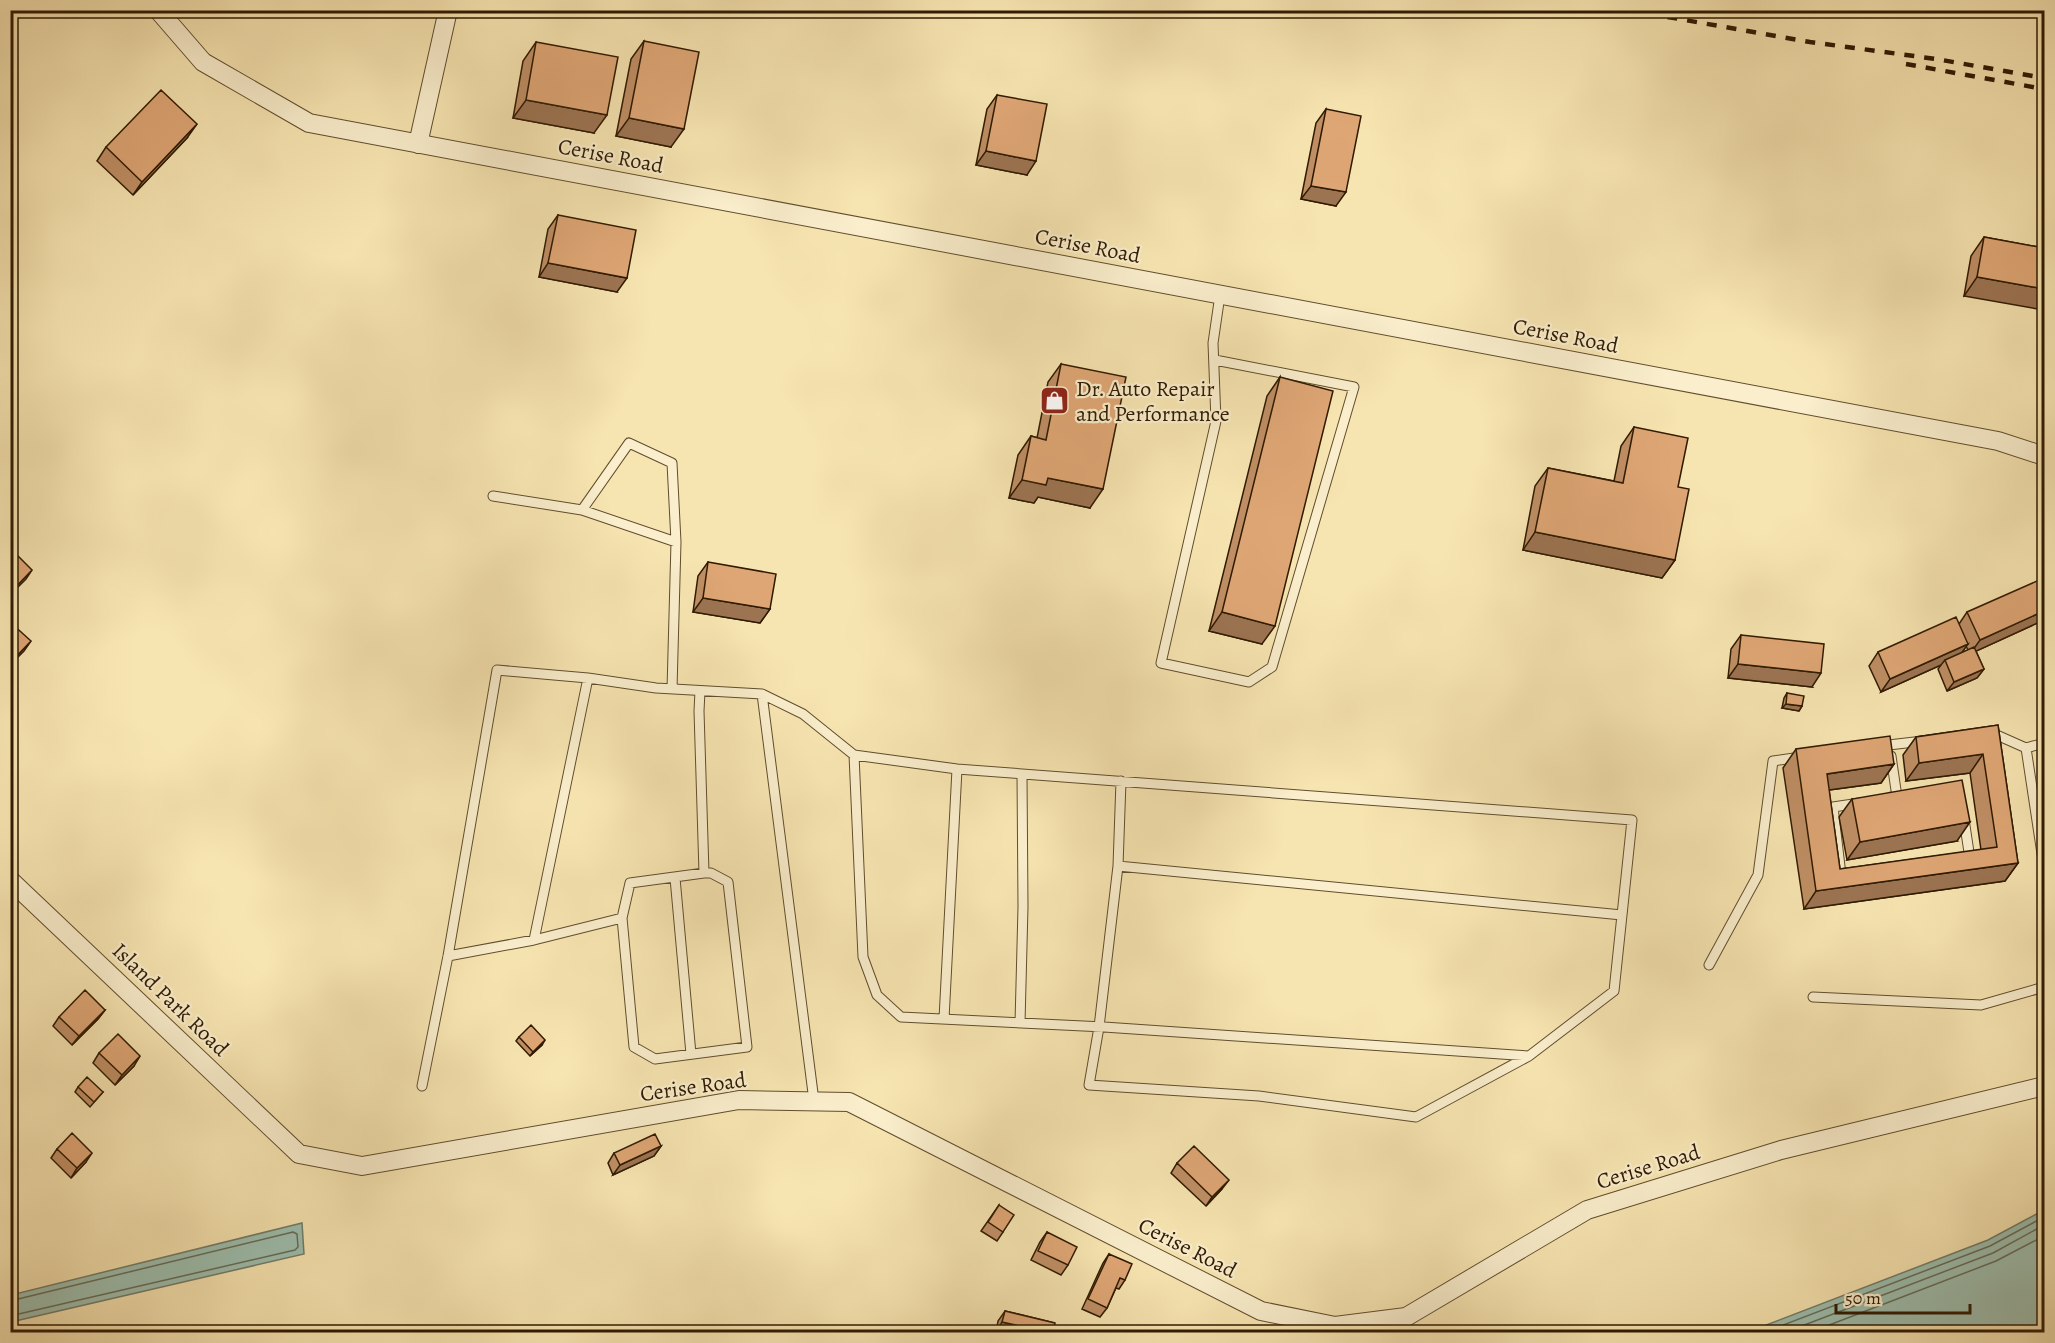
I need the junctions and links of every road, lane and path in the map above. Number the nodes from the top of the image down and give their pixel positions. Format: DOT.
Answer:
graph roads {
  1 [pos="158,10"];
  2 [pos="448,10"];
  3 [pos="418,144"];
  4 [pos="1220,295"];
  5 [pos="1215,360"];
  6 [pos="2044,456"];
  7 [pos="493,496"];
  8 [pos="582,510"];
  9 [pos="676,542"];
  10 [pos="588,678"];
  11 [pos="672,689"];
  12 [pos="700,691"];
  13 [pos="762,694"];
  14 [pos="1979,733"];
  15 [pos="1935,739"];
  16 [pos="2044,743"];
  17 [pos="1890,745"];
  18 [pos="1867,748"];
  19 [pos="2026,748"];
  20 [pos="854,755"];
  21 [pos="1808,756"];
  22 [pos="957,769"];
  23 [pos="1022,774"];
  24 [pos="1121,781"];
  25 [pos="1897,796"];
  26 [pos="1907,796"];
  27 [pos="1886,798"];
  28 [pos="1865,802"];
  29 [pos="1963,813"];
  30 [pos="1958,860"];
  31 [pos="1118,866"];
  32 [pos="2044,867"];
  33 [pos="704,873"];
  34 [pos="1853,873"];
  35 [pos="675,878"];
  36 [pos="10,880"];
  37 [pos="1622,915"];
  38 [pos="622,918"];
  39 [pos="534,940"];
  40 [pos="448,956"];
  41 [pos="1709,965"];
  42 [pos="2044,987"];
  43 [pos="1813,997"];
  44 [pos="944,1019"];
  45 [pos="1020,1023"];
  46 [pos="1099,1027"];
  47 [pos="691,1054"];
  48 [pos="1529,1056"];
  49 [pos="422,1086"];
  50 [pos="2044,1086"];
  51 [pos="814,1101"];
  52 [pos="299,1154"];
  1 -- 3 [label="street, Cerise Road"];
  2 -- 3 [label="street"];
  3 -- 4 [label="street, Cerise Road"];
  4 -- 5 [label="lane"];
  4 -- 6 [label="street, Cerise Road"];
  5 -- 5 [label="lane"];
  7 -- 8 [label="lane"];
  8 -- 9 [label="lane"];
  8 -- 9 [label="lane"];
  9 -- 11 [label="lane"];
  10 -- 11 [label="lane"];
  10 -- 39 [label="lane"];
  10 -- 40 [label="lane"];
  11 -- 12 [label="lane"];
  12 -- 13 [label="lane"];
  12 -- 33 [label="lane"];
  13 -- 20 [label="lane"];
  13 -- 51 [label="lane"];
  14 -- 19 [label="lane"];
  15 -- 17 [label="lane"];
  16 -- 19 [label="lane"];
  17 -- 18 [label="lane"];
  17 -- 25 [label="lane"];
  19 -- 32 [label="lane"];
  20 -- 22 [label="lane"];
  20 -- 44 [label="lane"];
  21 -- 41 [label="lane"];
  22 -- 23 [label="lane"];
  22 -- 44 [label="lane"];
  23 -- 24 [label="lane"];
  23 -- 45 [label="lane"];
  24 -- 31 [label="lane"];
  24 -- 37 [label="lane"];
  25 -- 26 [label="lane"];
  25 -- 27 [label="lane"];
  28 -- 34 [label="lane"];
  29 -- 30 [label="lane"];
  31 -- 37 [label="lane"];
  31 -- 46 [label="lane"];
  33 -- 35 [label="lane"];
  33 -- 47 [label="lane"];
  35 -- 38 [label="lane"];
  35 -- 47 [label="lane"];
  36 -- 52 [label="street, Island Park Road"];
  37 -- 48 [label="lane"];
  38 -- 39 [label="lane"];
  38 -- 47 [label="lane"];
  39 -- 40 [label="lane"];
  40 -- 49 [label="lane"];
  42 -- 43 [label="lane"];
  44 -- 45 [label="lane"];
  45 -- 46 [label="lane"];
  46 -- 48 [label="lane"];
  46 -- 48 [label="lane"];
  50 -- 51 [label="street, Cerise Road"];
  51 -- 52 [label="street, Cerise Road"];
}
